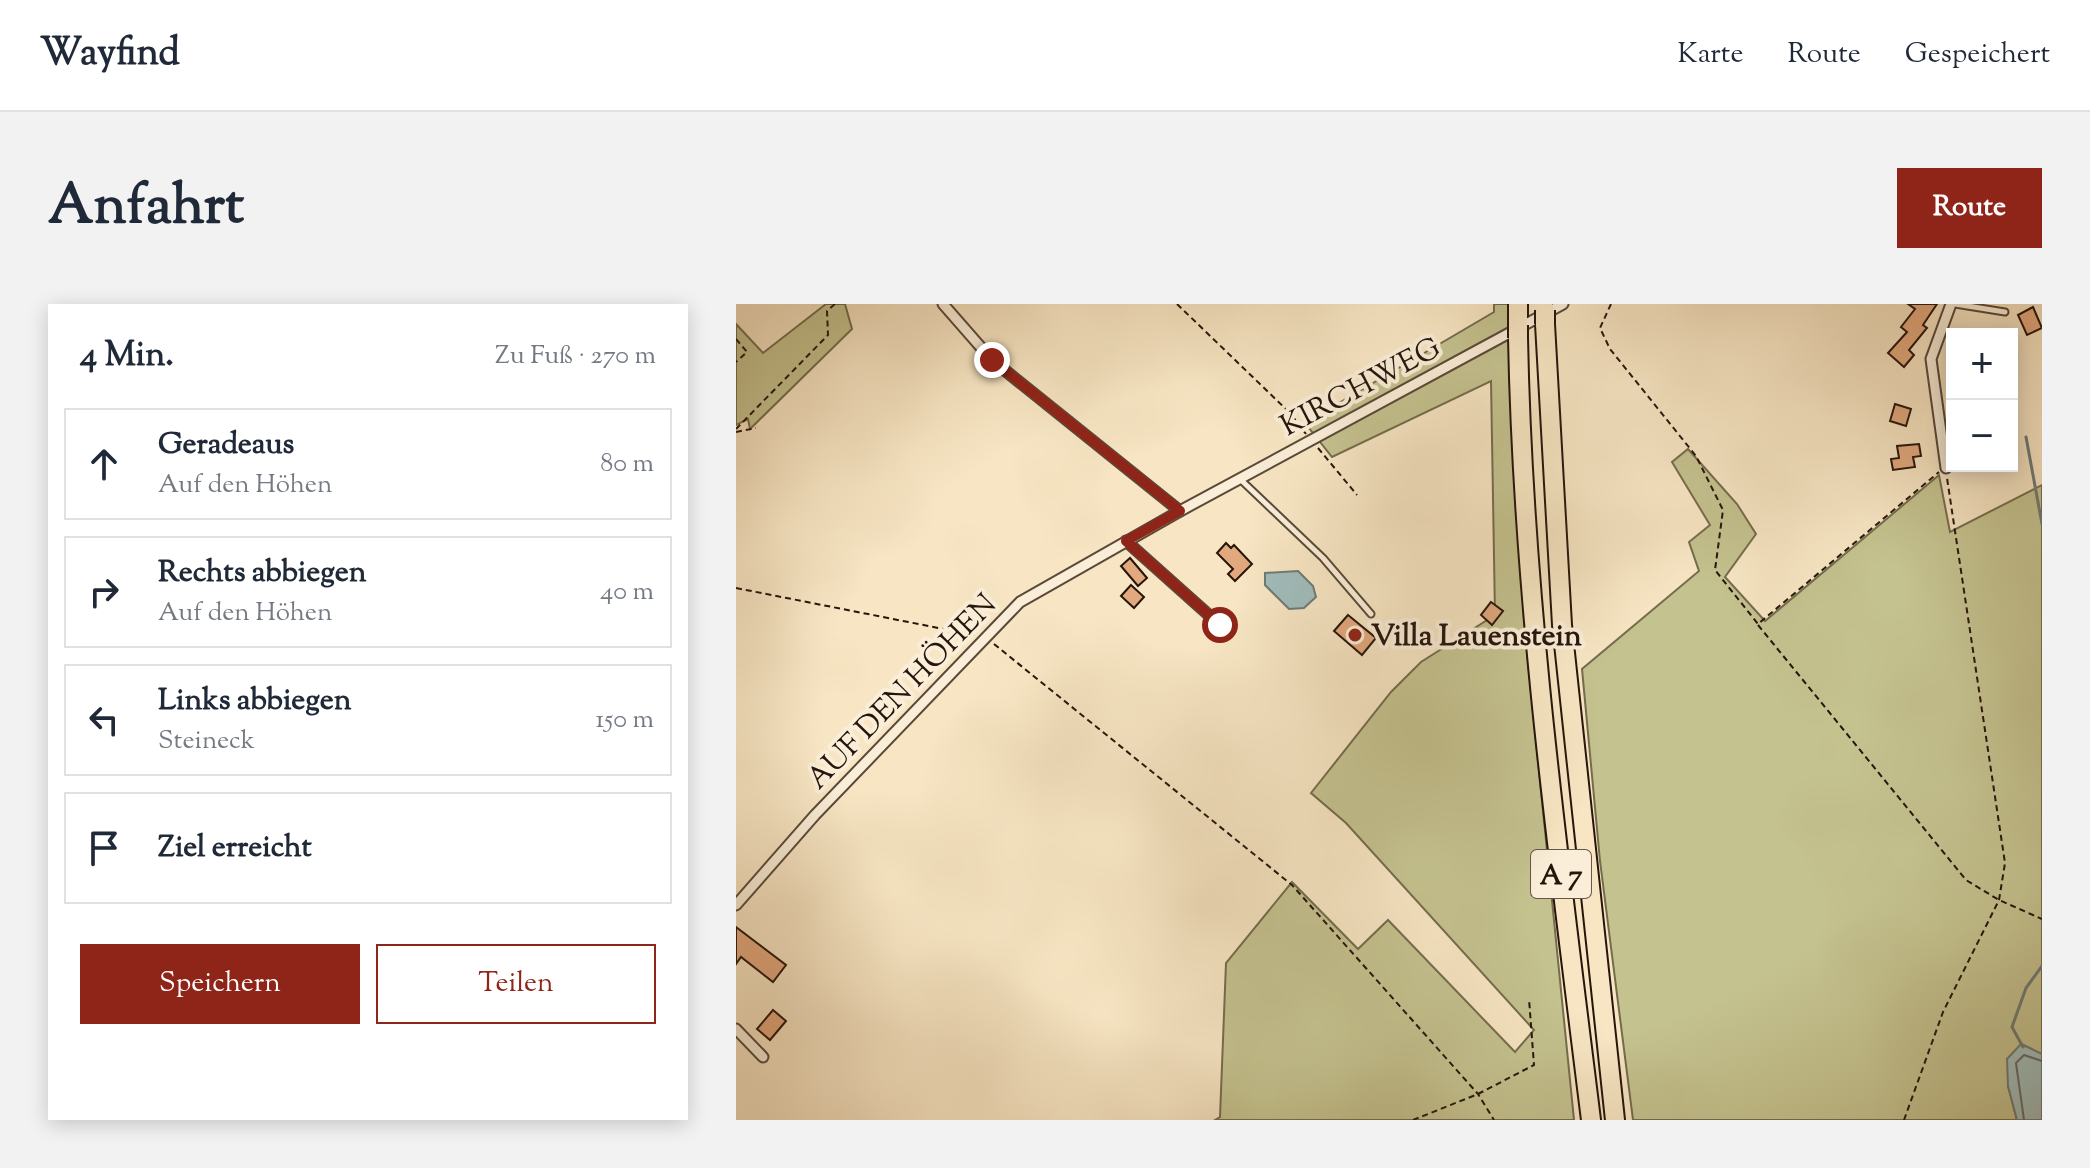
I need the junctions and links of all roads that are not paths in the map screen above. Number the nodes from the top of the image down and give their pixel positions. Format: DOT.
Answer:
graph roads {
  1 [pos="943,304"];
  2 [pos="1518,304"];
  3 [pos="1563,304"];
  4 [pos="1953,304"];
  5 [pos="2005,312"];
  6 [pos="1545,313"];
  7 [pos="1946,468"];
  8 [pos="1239,479"];
  9 [pos="1180,511"];
  10 [pos="1126,541"];
  11 [pos="1371,614"];
  12 [pos="1220,625"];
  13 [pos="736,905"];
  14 [pos="736,1029"];
  15 [pos="763,1057"];
  16 [pos="1591,1120"];
  17 [pos="1615,1120"];
  1 -- 9 [label="street"];
  2 -- 16 [label="highway, A 7"];
  3 -- 8 [label="street, KIRCHWEG"];
  4 -- 5 [label="lane"];
  4 -- 7 [label="street"];
  6 -- 17 [label="highway, A 7"];
  8 -- 9 [label="street, KIRCHWEG"];
  8 -- 11 [label="lane"];
  9 -- 10 [label="street, AUF DEN HÖHEN"];
  10 -- 12 [label="street"];
  10 -- 13 [label="street, AUF DEN HÖHEN"];
  14 -- 15 [label="street"];
}
